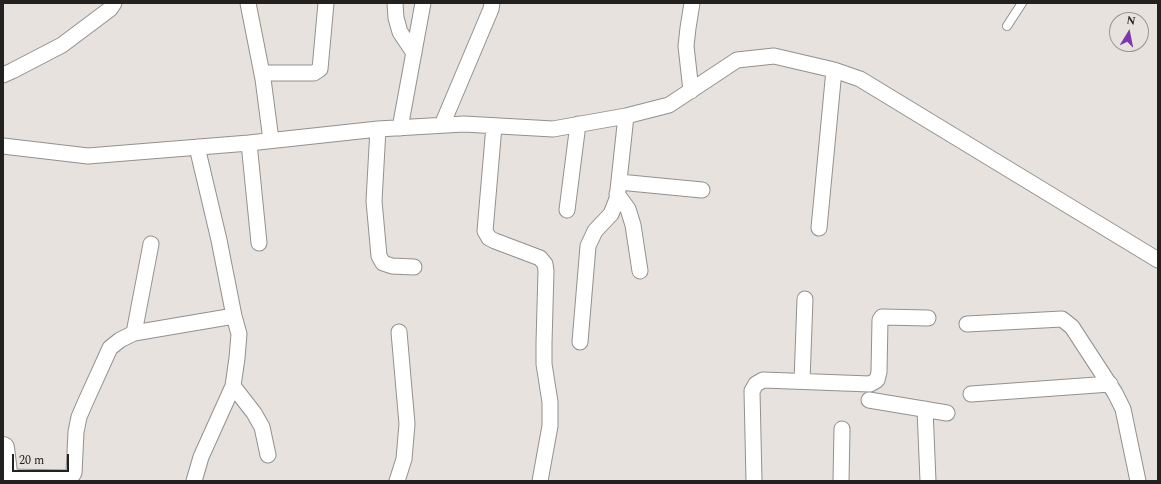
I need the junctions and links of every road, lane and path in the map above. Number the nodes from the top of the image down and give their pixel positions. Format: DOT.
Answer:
graph roads {
  1 [pos="114,3"];
  2 [pos="248,3"];
  3 [pos="326,3"];
  4 [pos="394,3"];
  5 [pos="423,3"];
  6 [pos="492,3"];
  7 [pos="692,3"];
  8 [pos="1022,3"];
  9 [pos="1007,26"];
  10 [pos="414,53"];
  11 [pos="834,70"];
  12 [pos="262,73"];
  13 [pos="3,75"];
  14 [pos="691,91"];
  15 [pos="626,116"];
  16 [pos="578,124"];
  17 [pos="442,125"];
  18 [pos="494,126"];
  19 [pos="400,128"];
  20 [pos="378,129"];
  21 [pos="271,140"];
  22 [pos="249,143"];
  23 [pos="3,146"];
  24 [pos="197,147"];
  25 [pos="618,188"];
  26 [pos="702,190"];
  27 [pos="567,210"];
  28 [pos="819,228"];
  29 [pos="259,243"];
  30 [pos="152,244"];
  31 [pos="1158,260"];
  32 [pos="414,267"];
  33 [pos="640,271"];
  34 [pos="805,299"];
  35 [pos="234,316"];
  36 [pos="928,318"];
  37 [pos="967,324"];
  38 [pos="398,332"];
  39 [pos="134,333"];
  40 [pos="580,342"];
  41 [pos="802,381"];
  42 [pos="1110,384"];
  43 [pos="233,386"];
  44 [pos="971,394"];
  45 [pos="869,400"];
  46 [pos="924,409"];
  47 [pos="947,413"];
  48 [pos="842,429"];
  49 [pos="3,448"];
  50 [pos="268,455"];
  51 [pos="7,479"];
  52 [pos="194,481"];
  53 [pos="397,481"];
  54 [pos="540,481"];
  55 [pos="754,481"];
  56 [pos="841,481"];
  57 [pos="928,481"];
  58 [pos="1138,481"];
  1 -- 13 [label="street"];
  2 -- 12 [label="street"];
  3 -- 12 [label="street"];
  4 -- 10 [label="street"];
  5 -- 10 [label="street"];
  6 -- 17 [label="street"];
  7 -- 14 [label="street"];
  8 -- 9 [label="lane"];
  10 -- 19 [label="street"];
  11 -- 14 [label="street"];
  11 -- 28 [label="street"];
  11 -- 31 [label="street"];
  12 -- 21 [label="street"];
  14 -- 15 [label="street"];
  15 -- 16 [label="street"];
  15 -- 25 [label="street"];
  16 -- 18 [label="street"];
  16 -- 27 [label="street"];
  17 -- 18 [label="street"];
  17 -- 19 [label="street"];
  18 -- 54 [label="street"];
  19 -- 20 [label="street"];
  20 -- 21 [label="street"];
  20 -- 32 [label="street"];
  21 -- 22 [label="street"];
  22 -- 24 [label="street"];
  22 -- 29 [label="street"];
  23 -- 24 [label="street"];
  24 -- 35 [label="street"];
  25 -- 26 [label="street"];
  25 -- 33 [label="street"];
  25 -- 40 [label="street"];
  30 -- 39 [label="street"];
  34 -- 41 [label="street"];
  35 -- 39 [label="street"];
  35 -- 43 [label="street"];
  36 -- 41 [label="street"];
  37 -- 42 [label="street"];
  38 -- 53 [label="street"];
  39 -- 51 [label="street"];
  41 -- 55 [label="street"];
  42 -- 44 [label="street"];
  42 -- 58 [label="street"];
  43 -- 50 [label="street"];
  43 -- 52 [label="street"];
  45 -- 46 [label="street"];
  46 -- 47 [label="street"];
  46 -- 57 [label="street"];
  48 -- 56 [label="street"];
  49 -- 51 [label="main road"];
}
